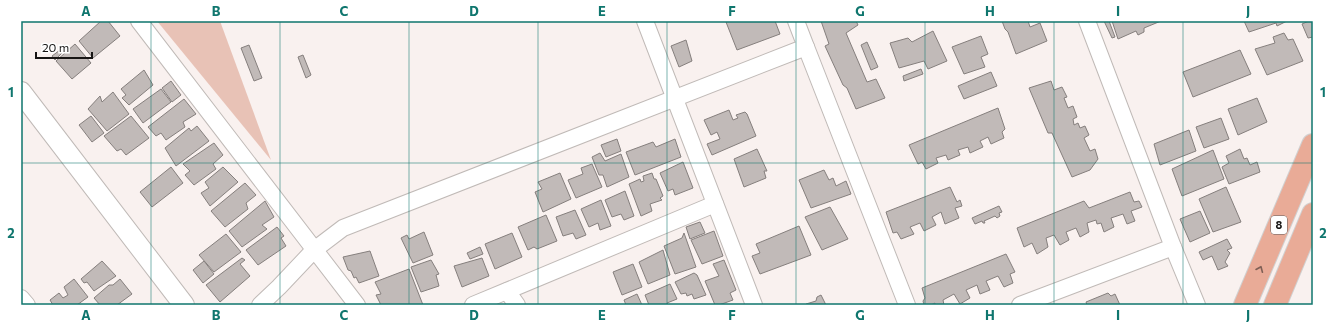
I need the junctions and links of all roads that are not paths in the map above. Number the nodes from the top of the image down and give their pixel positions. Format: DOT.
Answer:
graph roads {
  1 [pos="138,21"];
  2 [pos="645,21"];
  3 [pos="796,21"];
  4 [pos="1087,21"];
  5 [pos="806,47"];
  6 [pos="21,92"];
  7 [pos="674,98"];
  8 [pos="1313,145"];
  9 [pos="716,204"];
  10 [pos="1313,214"];
  11 [pos="1172,247"];
  12 [pos="314,250"];
  13 [pos="507,291"];
  14 [pos="21,298"];
  15 [pos="752,304"];
  16 [pos="27,305"];
  17 [pos="184,305"];
  18 [pos="260,305"];
  19 [pos="358,305"];
  20 [pos="473,305"];
  21 [pos="517,305"];
  22 [pos="907,305"];
  23 [pos="1020,305"];
  24 [pos="1197,305"];
  25 [pos="1245,305"];
  26 [pos="1275,305"];
  1 -- 12 [label="street"];
  2 -- 7 [label="street"];
  3 -- 5 [label="street"];
  4 -- 11 [label="street"];
  5 -- 7 [label="street"];
  5 -- 22 [label="street"];
  6 -- 17 [label="street"];
  7 -- 9 [label="street"];
  7 -- 12 [label="street"];
  25 -- 8 [label="main road, 8, one-way"];
  9 -- 13 [label="street"];
  9 -- 15 [label="street"];
  10 -- 26 [label="main road, 8"];
  11 -- 23 [label="street"];
  11 -- 24 [label="street"];
  12 -- 18 [label="street"];
  12 -- 19 [label="street"];
  13 -- 20 [label="street"];
  13 -- 21 [label="street"];
  14 -- 16 [label="street"];
}
